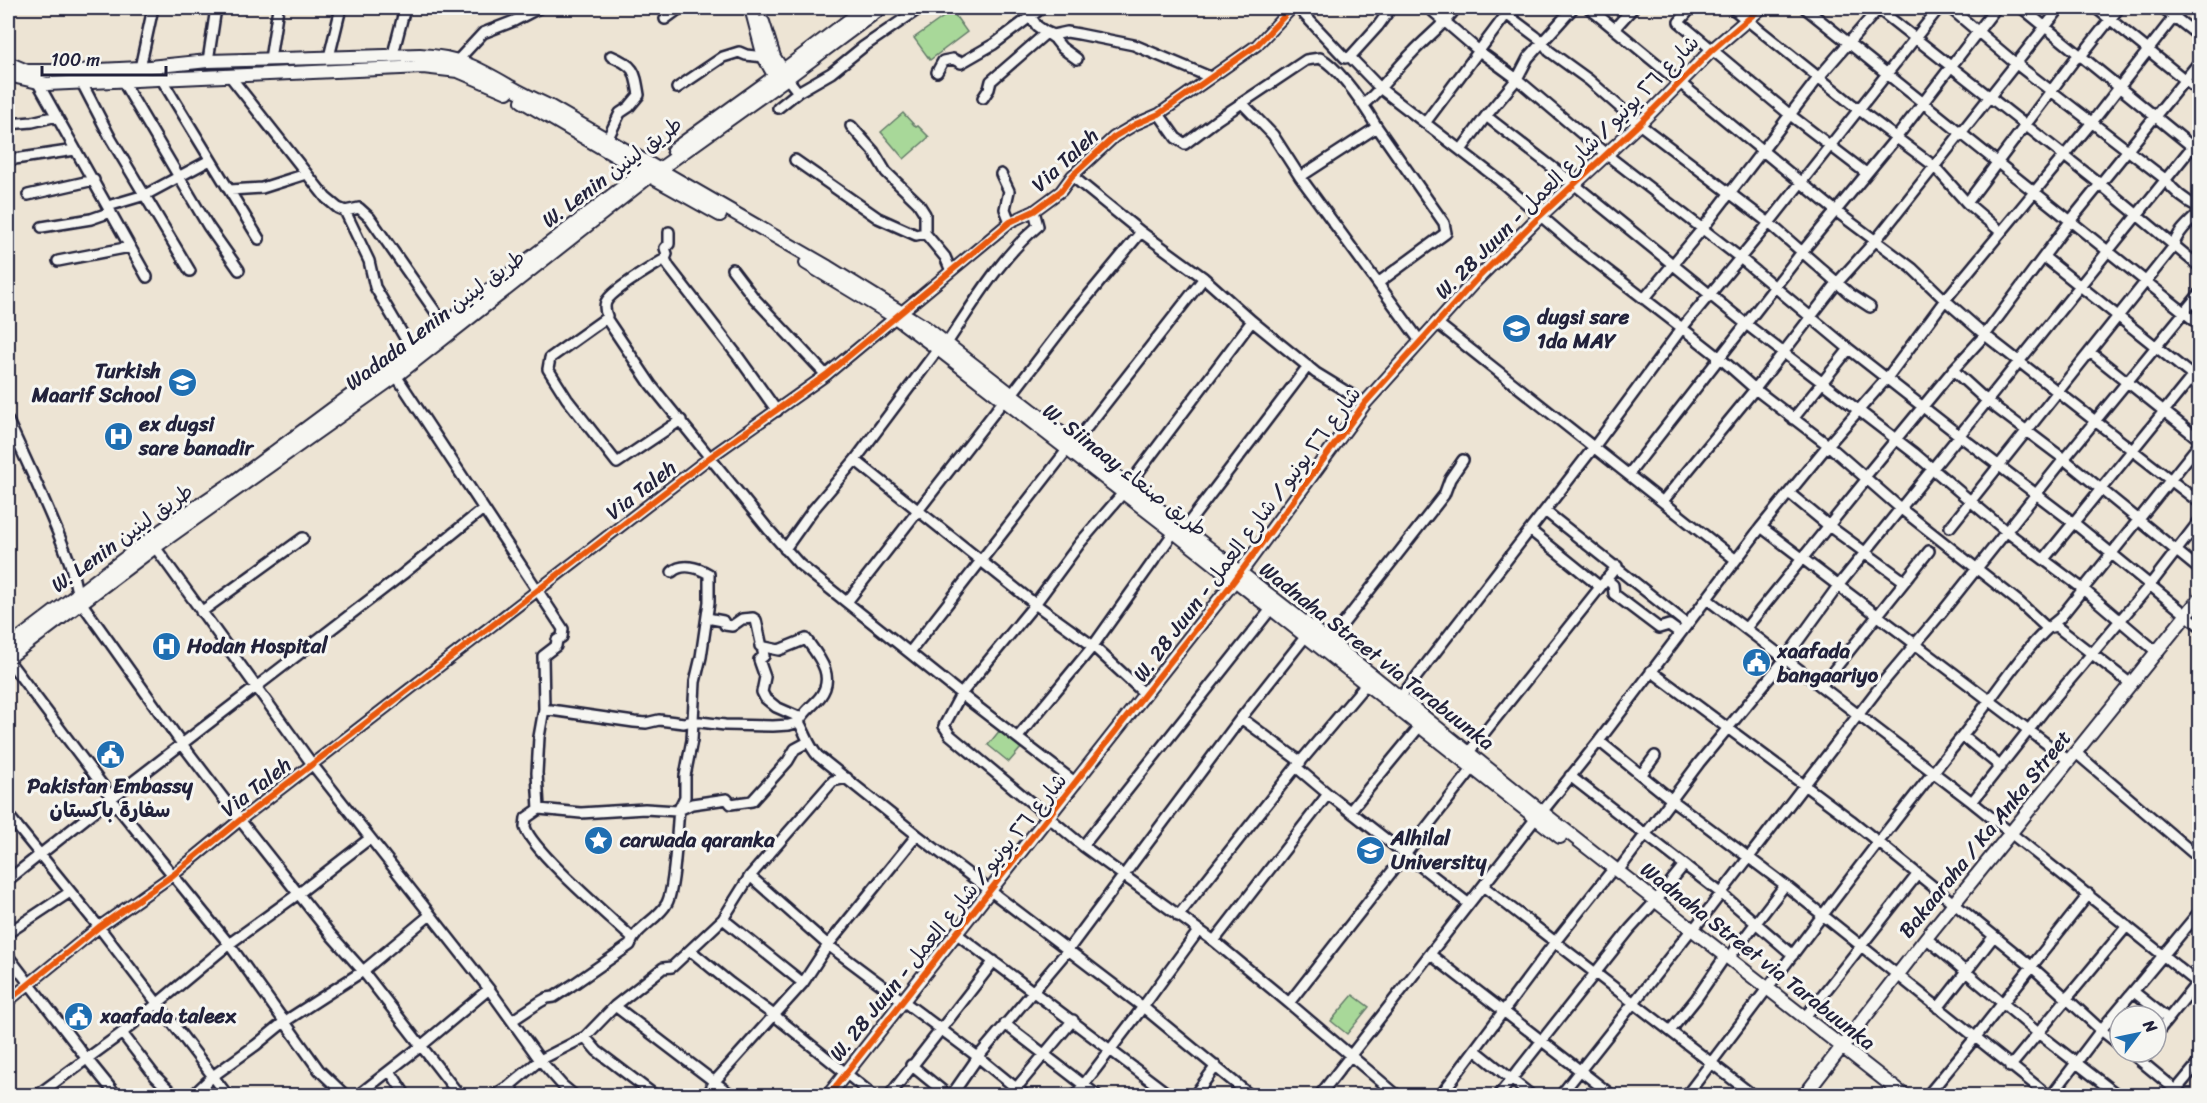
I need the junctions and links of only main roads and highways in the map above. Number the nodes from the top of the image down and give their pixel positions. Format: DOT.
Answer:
graph roads {
  1 [pos="751,8"];
  2 [pos="759,8"];
  3 [pos="865,8"];
  4 [pos="882,8"];
  5 [pos="1761,8"];
  6 [pos="8,63"];
  7 [pos="8,75"];
  8 [pos="781,78"];
  9 [pos="651,171"];
  10 [pos="567,238"];
  11 [pos="393,371"];
  12 [pos="1237,577"];
  13 [pos="79,598"];
  14 [pos="2199,598"];
  15 [pos="8,647"];
  16 [pos="8,659"];
  17 [pos="1539,815"];
  18 [pos="1764,990"];
  19 [pos="1840,1049"];
  20 [pos="828,1095"];
  21 [pos="1804,1095"];
  22 [pos="1892,1095"];
  23 [pos="1905,1095"];
  1 -- 8 [label="main road"];
  2 -- 8 [label="main road"];
  3 -- 8 [label="main road, W. Lenin طريق لينين"];
  4 -- 8 [label="main road"];
  5 -- 12 [label="main road, W. 28 Juun - شارع ٢٦ يونيو / شارع العمل"];
  6 -- 9 [label="main road"];
  7 -- 9 [label="main road"];
  8 -- 9 [label="main road, W. Lenin طريق لينين"];
  9 -- 10 [label="main road, Wadada Lenin طريق لينين"];
  9 -- 12 [label="main road, W. Siinaay طريق صنعاء"];
  10 -- 11 [label="main road, Wadada Lenin طريق لينين"];
  10 -- 11 [label="main road, W. Lenin طريق لينين"];
  11 -- 13 [label="main road, W. Lenin طريق لينين"];
  11 -- 13 [label="main road, Wadada Lenin طريق لينين"];
  12 -- 17 [label="main road, W. Siinaay طريق صنعاء"];
  12 -- 17 [label="main road, Wadnaha Street via Tarabuunka"];
  12 -- 20 [label="main road, W. 28 Juun - شارع ٢٦ يونيو / شارع العمل"];
  13 -- 15 [label="main road, W. Lenin طريق لينين"];
  13 -- 16 [label="main road, Wadada Lenin طريق لينين"];
  14 -- 19 [label="main road, Bakaaraha / Ka Anka Street"];
  17 -- 18 [label="main road, W. Siinaay طريق صنعاء"];
  18 -- 19 [label="main road, W. Siinaay طريق صنعاء"];
  18 -- 19 [label="main road, Wadnaha Street via Tarabuunka"];
  19 -- 21 [label="main road, Bakaaraha / Ka Anka Street"];
  19 -- 22 [label="main road, W. Siinaay طريق صنعاء"];
  19 -- 23 [label="main road, Wadnaha Street via Tarabuunka"];
}
